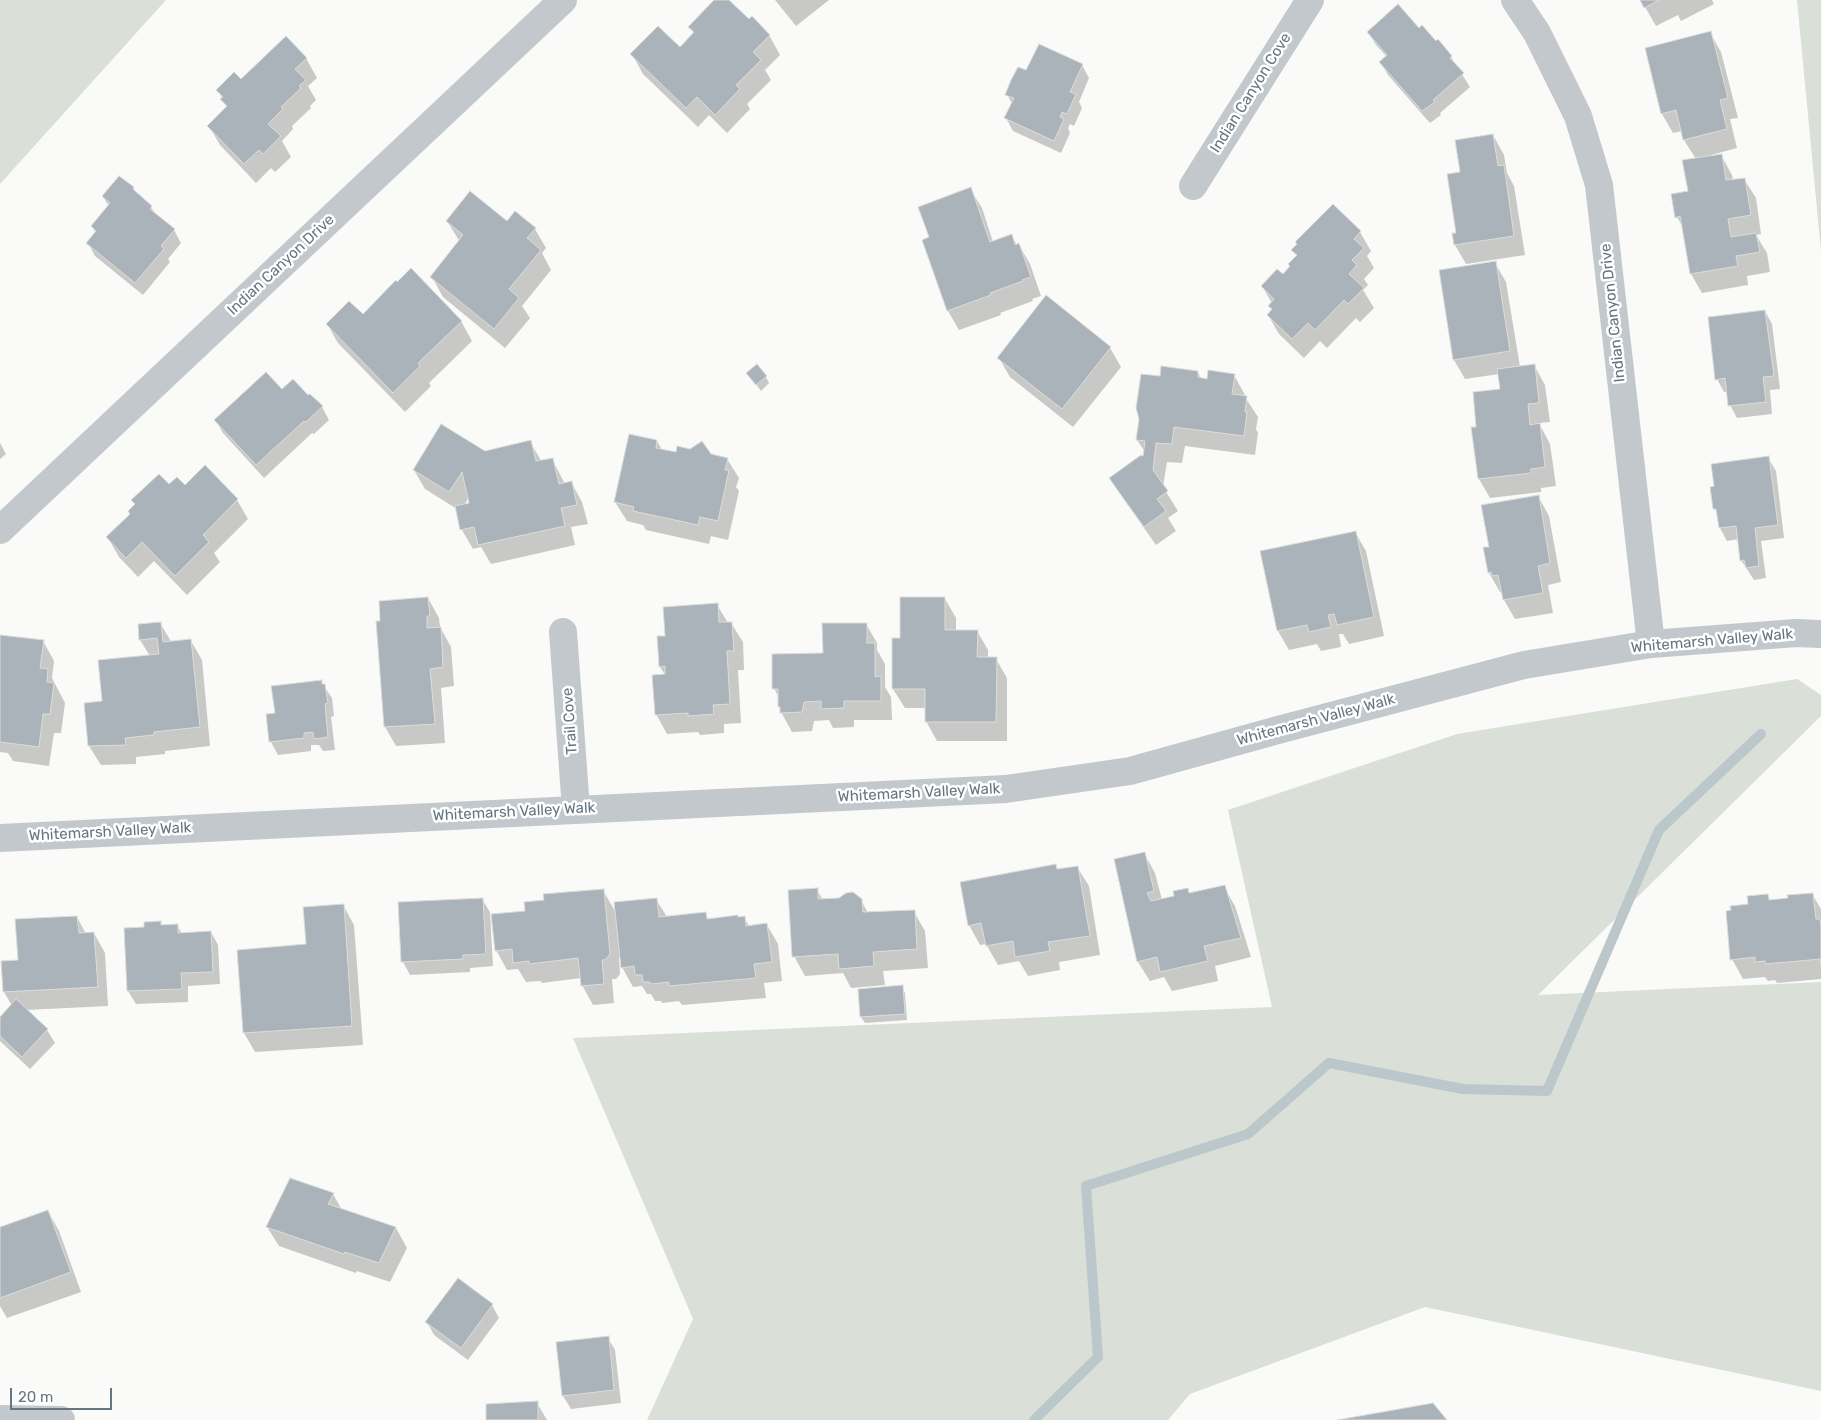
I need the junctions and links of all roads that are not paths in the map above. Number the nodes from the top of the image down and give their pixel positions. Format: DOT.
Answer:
graph roads {
  1 [pos="563,0"];
  2 [pos="1310,0"];
  3 [pos="1515,0"];
  4 [pos="1193,186"];
  5 [pos="0,530"];
  6 [pos="563,632"];
  7 [pos="1821,634"];
  8 [pos="1651,644"];
  9 [pos="576,809"];
  10 [pos="0,838"];
  11 [pos="0,1418"];
  12 [pos="61,1420"];
  1 -- 5 [label="street, Indian Canyon Drive"];
  2 -- 4 [label="street, Indian Canyon Cove"];
  3 -- 8 [label="street, Indian Canyon Drive"];
  6 -- 9 [label="street, Trail Cove"];
  7 -- 8 [label="street, Whitemarsh Valley Walk"];
  8 -- 9 [label="street, Whitemarsh Valley Walk"];
  9 -- 10 [label="street, Whitemarsh Valley Walk"];
  11 -- 12 [label="street"];
}
